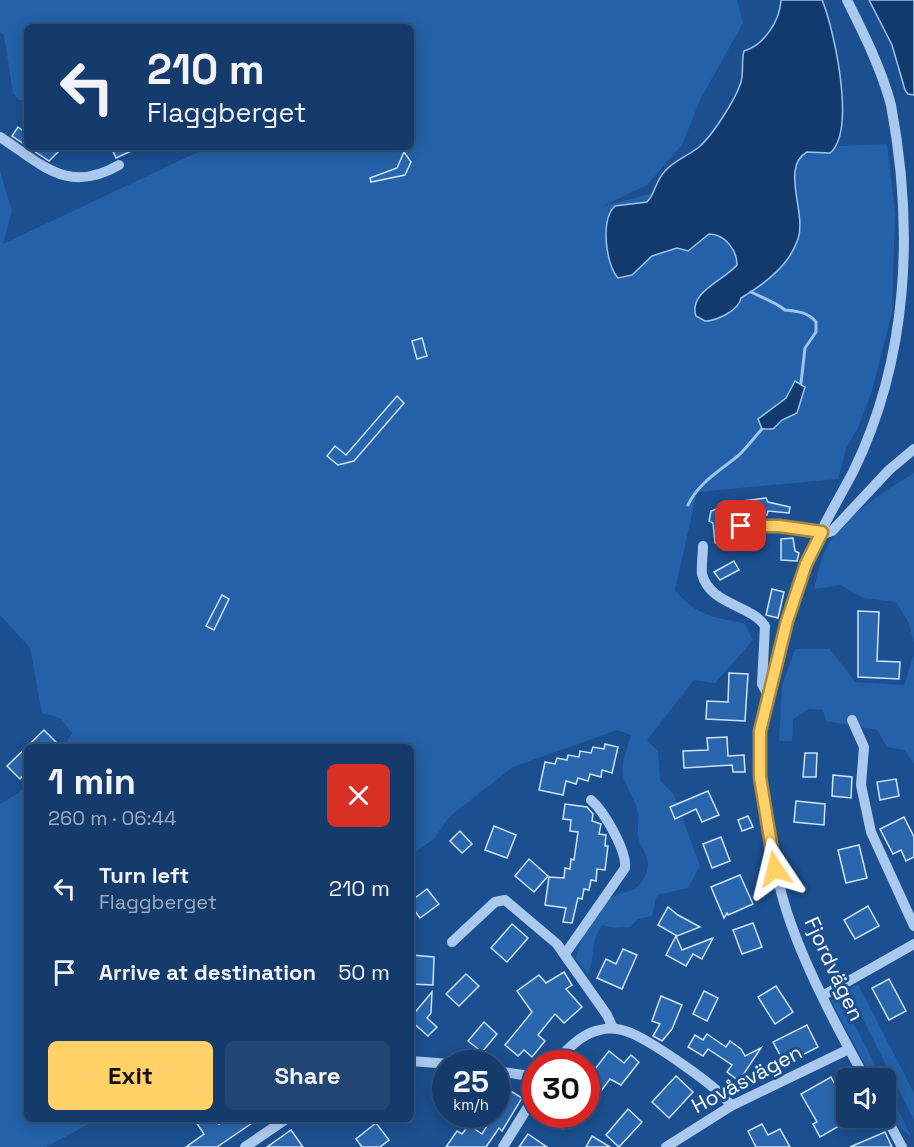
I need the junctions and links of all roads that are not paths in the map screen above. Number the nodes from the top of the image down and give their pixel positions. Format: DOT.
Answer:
graph roads {
  1 [pos="847,0"];
  2 [pos="0,137"];
  3 [pos="119,165"];
  4 [pos="914,449"];
  5 [pos="741,526"];
  6 [pos="822,532"];
  7 [pos="703,546"];
  8 [pos="768,695"];
  9 [pos="852,720"];
  10 [pos="591,800"];
  11 [pos="914,926"];
  12 [pos="452,942"];
  13 [pos="914,944"];
  14 [pos="565,954"];
  15 [pos="824,995"];
  16 [pos="613,1028"];
  17 [pos="849,1049"];
  18 [pos="568,1050"];
  19 [pos="414,1061"];
  20 [pos="432,1063"];
  21 [pos="859,1068"];
  22 [pos="731,1107"];
  23 [pos="522,1116"];
  24 [pos="282,1122"];
  25 [pos="892,1128"];
  26 [pos="245,1147"];
  27 [pos="503,1147"];
  28 [pos="666,1147"];
  29 [pos="902,1147"];
  1 -- 6 [label="street, Fjordvägen"];
  2 -- 3 [label="street"];
  4 -- 6 [label="street"];
  5 -- 6 [label="street"];
  6 -- 8 [label="street, Fjordvägen"];
  7 -- 8 [label="street, Fjordvägen"];
  8 -- 15 [label="street, Fjordvägen"];
  9 -- 11 [label="street"];
  10 -- 14 [label="street"];
  12 -- 14 [label="street"];
  13 -- 15 [label="street"];
  14 -- 16 [label="street"];
  15 -- 17 [label="street, Fjordvägen"];
  16 -- 18 [label="street"];
  16 -- 22 [label="street"];
  17 -- 21 [label="street, Fjordvägen"];
  17 -- 22 [label="street, Hovåsvägen"];
  19 -- 20 [label="street"];
  22 -- 28 [label="street, Hovåsvägen"];
  23 -- 27 [label="street"];
  24 -- 26 [label="street"];
  25 -- 29 [label="street"];
}
